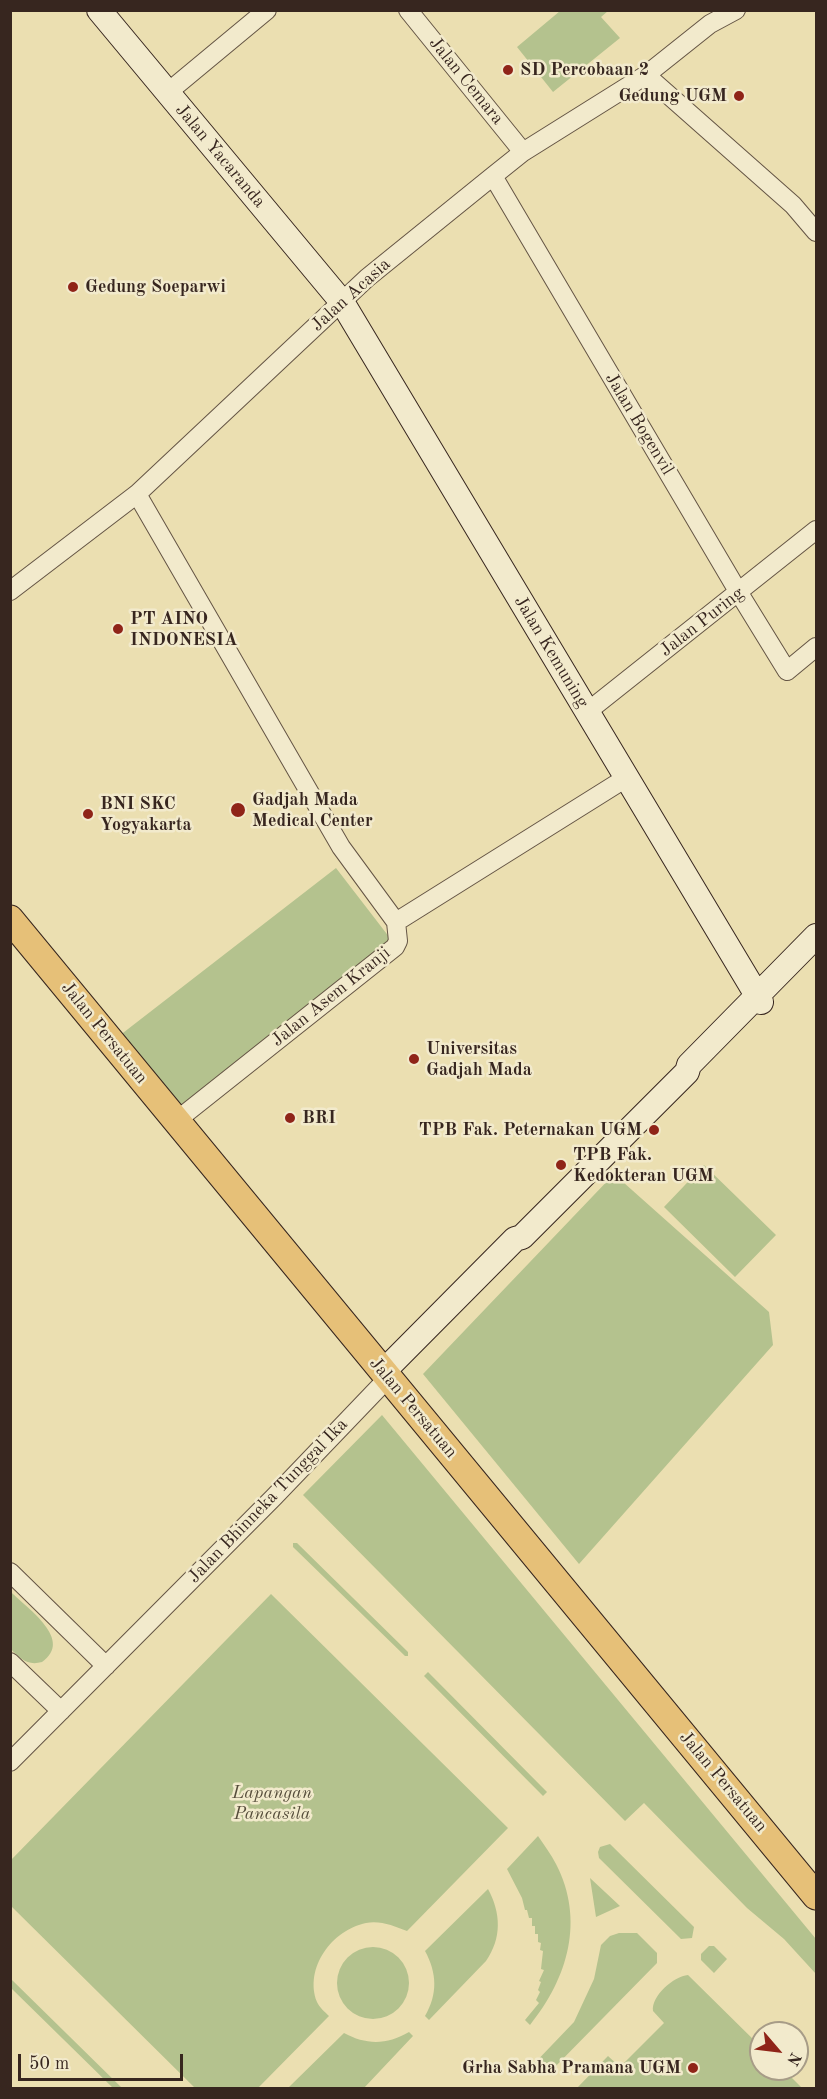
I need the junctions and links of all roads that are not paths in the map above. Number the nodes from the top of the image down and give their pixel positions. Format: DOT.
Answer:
graph roads {
  1 [pos="99,10"];
  2 [pos="267,10"];
  3 [pos="408,10"];
  4 [pos="736,10"];
  5 [pos="715,17"];
  6 [pos="646,75"];
  7 [pos="167,93"];
  8 [pos="524,152"];
  9 [pos="493,176"];
  10 [pos="816,232"];
  11 [pos="342,302"];
  12 [pos="137,494"];
  13 [pos="816,530"];
  14 [pos="10,591"];
  15 [pos="739,593"];
  16 [pos="816,647"];
  17 [pos="587,712"];
  18 [pos="626,778"];
  19 [pos="10,919"];
  20 [pos="396,922"];
  21 [pos="816,936"];
  22 [pos="816,946"];
  23 [pos="759,999"];
  24 [pos="176,1121"];
  25 [pos="385,1375"];
  26 [pos="10,1572"];
  27 [pos="10,1662"];
  28 [pos="103,1663"];
  29 [pos="58,1708"];
  30 [pos="10,1750"];
  31 [pos="10,1762"];
  32 [pos="816,1896"];
  1 -- 7 [label="street, Jalan Yacaranda"];
  2 -- 7 [label="street"];
  3 -- 8 [label="street, Jalan Cemara"];
  4 -- 5 [label="street, Jalan Acasia"];
  5 -- 6 [label="street, Jalan Acasia"];
  6 -- 8 [label="street, Jalan Acasia"];
  6 -- 10 [label="street"];
  7 -- 11 [label="street, Jalan Yacaranda"];
  8 -- 9 [label="street, Jalan Acasia"];
  9 -- 11 [label="street, Jalan Acasia"];
  9 -- 15 [label="street, Jalan Bogenvil"];
  11 -- 12 [label="street, Jalan Acasia"];
  11 -- 17 [label="street, Jalan Kemuning"];
  12 -- 14 [label="street, Jalan Acasia"];
  12 -- 20 [label="street"];
  13 -- 15 [label="street, Jalan Puring"];
  15 -- 16 [label="street, Jalan Bogenvil"];
  15 -- 17 [label="street, Jalan Puring"];
  17 -- 18 [label="street, Jalan Kemuning"];
  18 -- 20 [label="street, Jalan Asem Kranji"];
  18 -- 23 [label="street, Jalan Kemuning"];
  19 -- 24 [label="main road, Jalan Persatuan"];
  20 -- 24 [label="street, Jalan Asem Kranji"];
  21 -- 23 [label="street, Jalan Bhinneka Tunggal Ika"];
  22 -- 23 [label="street, Jalan Bhinneka Tunggal Ika"];
  23 -- 25 [label="street, Jalan Bhinneka Tunggal Ika"];
  24 -- 25 [label="main road, Jalan Persatuan"];
  25 -- 28 [label="street, Jalan Bhinneka Tunggal Ika"];
  25 -- 32 [label="main road, Jalan Persatuan"];
  26 -- 28 [label="street"];
  27 -- 29 [label="street"];
  28 -- 29 [label="street, Jalan Bhinneka Tunggal Ika"];
  29 -- 30 [label="street, Jalan Bhinneka Tunggal Ika"];
  29 -- 31 [label="street, Jalan Bhinneka Tunggal Ika"];
}
